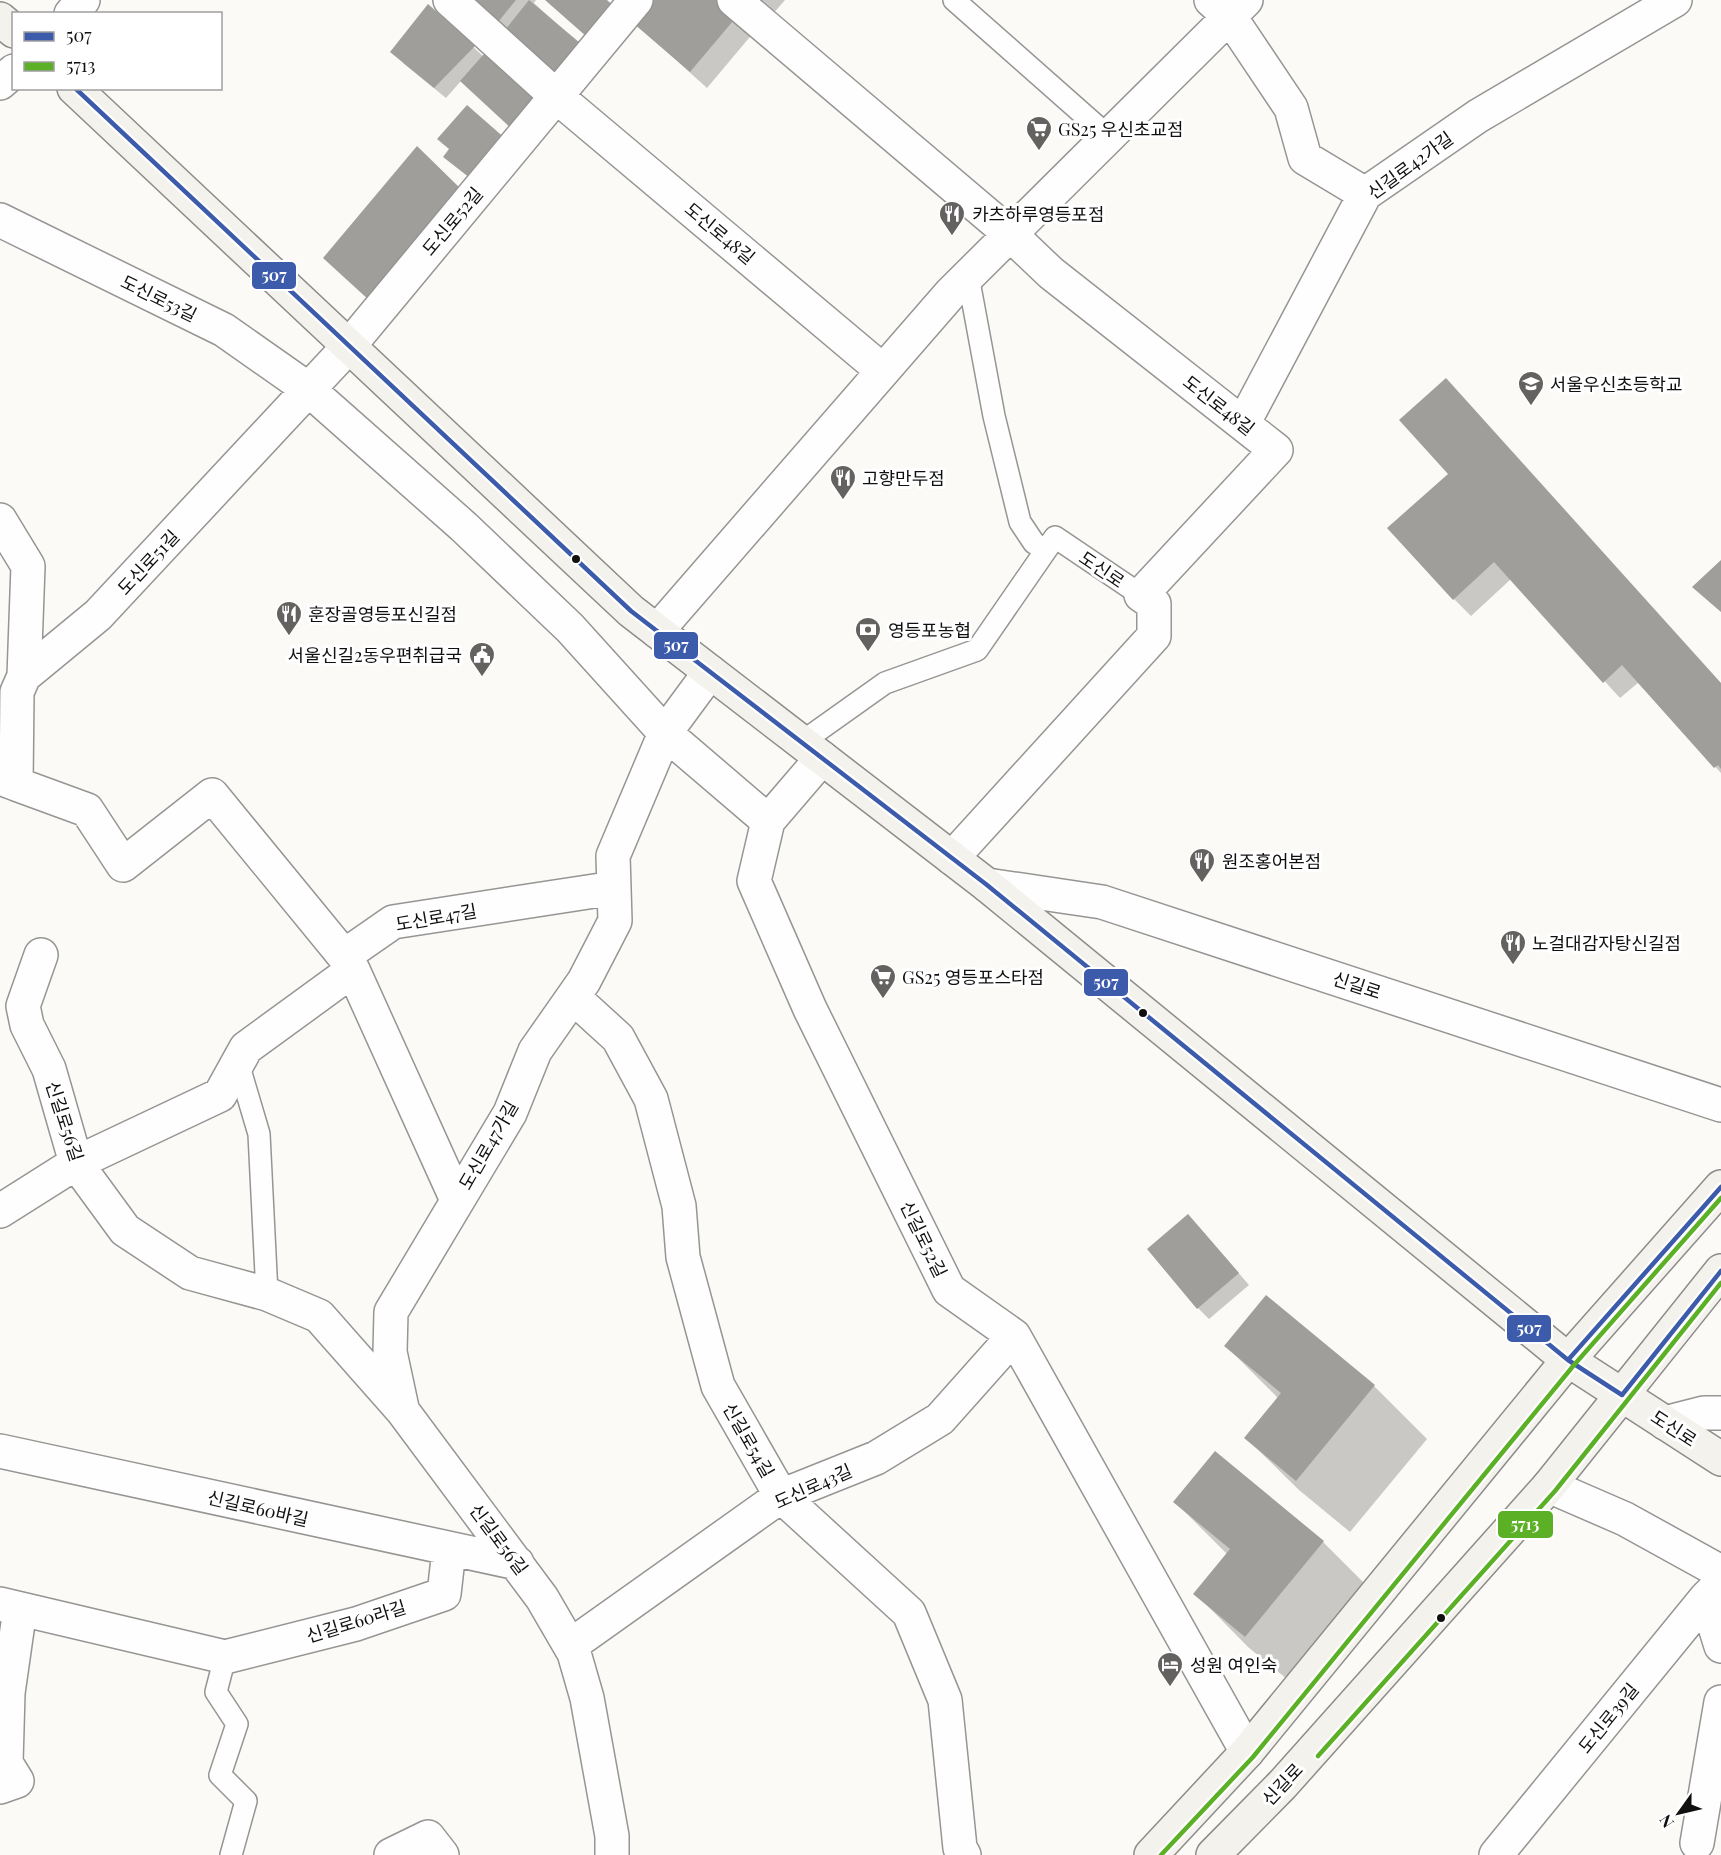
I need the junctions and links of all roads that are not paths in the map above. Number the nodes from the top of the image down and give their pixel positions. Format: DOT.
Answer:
graph roads {
  1 [pos="82,0"];
  2 [pos="450,0"];
  3 [pos="636,0"];
  4 [pos="734,0"];
  5 [pos="954,0"];
  6 [pos="1675,0"];
  7 [pos="1229,6"];
  8 [pos="73,12"];
  9 [pos="0,19"];
  10 [pos="12,29"];
  11 [pos="12,73"];
  12 [pos="0,84"];
  13 [pos="77,90"];
  14 [pos="556,96"];
  15 [pos="1108,136"];
  16 [pos="1365,194"];
  17 [pos="0,221"];
  18 [pos="1010,234"];
  19 [pos="968,276"];
  20 [pos="349,345"];
  21 [pos="883,371"];
  22 [pos="308,389"];
  23 [pos="1243,424"];
  24 [pos="0,520"];
  25 [pos="1046,550"];
  26 [pos="1141,595"];
  27 [pos="657,630"];
  28 [pos="710,672"];
  29 [pos="24,675"];
  30 [pos="665,733"];
  31 [pos="812,750"];
  32 [pos="8,781"];
  33 [pos="768,821"];
  34 [pos="952,858"];
  35 [pos="987,885"];
  36 [pos="614,888"];
  37 [pos="40,955"];
  38 [pos="573,997"];
  39 [pos="238,1063"];
  40 [pos="1721,1105"];
  41 [pos="76,1163"];
  42 [pos="1721,1187"];
  43 [pos="457,1200"];
  44 [pos="0,1211"];
  45 [pos="1721,1271"];
  46 [pos="267,1294"];
  47 [pos="1014,1336"];
  48 [pos="1568,1360"];
  49 [pos="1622,1395"];
  50 [pos="402,1410"];
  51 [pos="1721,1413"];
  52 [pos="1665,1423"];
  53 [pos="0,1451"];
  54 [pos="1721,1459"];
  55 [pos="1549,1486"];
  56 [pos="781,1496"];
  57 [pos="449,1550"];
  58 [pos="517,1563"];
  59 [pos="1716,1584"];
  60 [pos="10,1607"];
  61 [pos="570,1646"];
  62 [pos="1721,1646"];
  63 [pos="225,1657"];
  64 [pos="1721,1702"];
  65 [pos="1247,1752"];
  66 [pos="0,1787"];
  67 [pos="435,1846"];
  68 [pos="1701,1850"];
  69 [pos="231,1855"];
  70 [pos="391,1855"];
  71 [pos="612,1855"];
  72 [pos="964,1855"];
  73 [pos="1151,1855"];
  74 [pos="1213,1855"];
  75 [pos="1496,1855"];
  1 -- 8 [label="street"];
  2 -- 14 [label="street"];
  3 -- 14 [label="street, 도신로52길"];
  4 -- 18 [label="street, 도신로48길"];
  5 -- 15 [label="lane"];
  6 -- 16 [label="street, 신길로42가길"];
  7 -- 15 [label="street"];
  7 -- 16 [label="street"];
  9 -- 10 [label="main road"];
  11 -- 12 [label="street"];
  13 -- 20 [label="main road, 도신로"];
  14 -- 20 [label="street, 도신로52길"];
  14 -- 21 [label="street, 도신로48길"];
  15 -- 18 [label="street"];
  16 -- 23 [label="street, 신길로42가길"];
  17 -- 22 [label="street, 도신로53길"];
  18 -- 19 [label="street"];
  18 -- 23 [label="street, 도신로48길"];
  19 -- 21 [label="street"];
  19 -- 25 [label="lane"];
  20 -- 22 [label="street, 도신로51길"];
  20 -- 27 [label="main road, 도신로"];
  21 -- 27 [label="street"];
  22 -- 29 [label="street, 도신로51길"];
  22 -- 30 [label="street, 도신로53길"];
  23 -- 26 [label="street, 도신로48길"];
  24 -- 29 [label="street"];
  25 -- 26 [label="lane, 도신로"];
  25 -- 31 [label="lane"];
  26 -- 34 [label="street, 도신로"];
  27 -- 28 [label="main road, 도신로"];
  28 -- 30 [label="street"];
  28 -- 31 [label="main road, 도신로"];
  29 -- 32 [label="street"];
  30 -- 33 [label="street, 도신로53길"];
  30 -- 36 [label="street"];
  31 -- 33 [label="street, 신길로52길"];
  31 -- 34 [label="main road, 도신로"];
  32 -- 36 [label="street, 도신로47길"];
  33 -- 47 [label="street, 신길로52길"];
  34 -- 35 [label="main road, 도신로"];
  35 -- 40 [label="street, 신길로"];
  35 -- 48 [label="main road, 도신로"];
  36 -- 38 [label="street, 도신로47가길"];
  37 -- 41 [label="street, 신길로56길"];
  38 -- 43 [label="street, 도신로47가길"];
  38 -- 56 [label="street, 신길로54길"];
  39 -- 41 [label="street"];
  39 -- 43 [label="street"];
  39 -- 46 [label="lane"];
  41 -- 44 [label="street"];
  41 -- 46 [label="street, 신길로56길"];
  42 -- 48 [label="main road"];
  43 -- 50 [label="street, 도신로47가길"];
  45 -- 49 [label="main road, 신길로"];
  46 -- 50 [label="street, 신길로56길"];
  47 -- 56 [label="street, 도신로43길"];
  47 -- 65 [label="street, 신길로52길"];
  48 -- 49 [label="main road, 도신로"];
  48 -- 65 [label="main road"];
  49 -- 52 [label="main road, 도신로"];
  49 -- 55 [label="main road, 신길로"];
  50 -- 58 [label="street, 신길로56길"];
  51 -- 52 [label="street"];
  52 -- 54 [label="main road, 도신로"];
  53 -- 57 [label="street, 신길로60바길"];
  55 -- 59 [label="street"];
  55 -- 74 [label="main road, 신길로"];
  56 -- 61 [label="street, 도신로43길"];
  56 -- 72 [label="street, 신길로54길"];
  57 -- 58 [label="street, 신길로60바길"];
  57 -- 63 [label="street, 신길로60라길"];
  58 -- 61 [label="street, 신길로56길"];
  59 -- 62 [label="street"];
  59 -- 75 [label="street, 도신로39길"];
  60 -- 63 [label="street, 신길로60라길"];
  60 -- 66 [label="street"];
  61 -- 71 [label="street, 신길로56길"];
  63 -- 69 [label="lane"];
  64 -- 68 [label="street"];
  65 -- 73 [label="main road"];
  67 -- 70 [label="street"];
}
